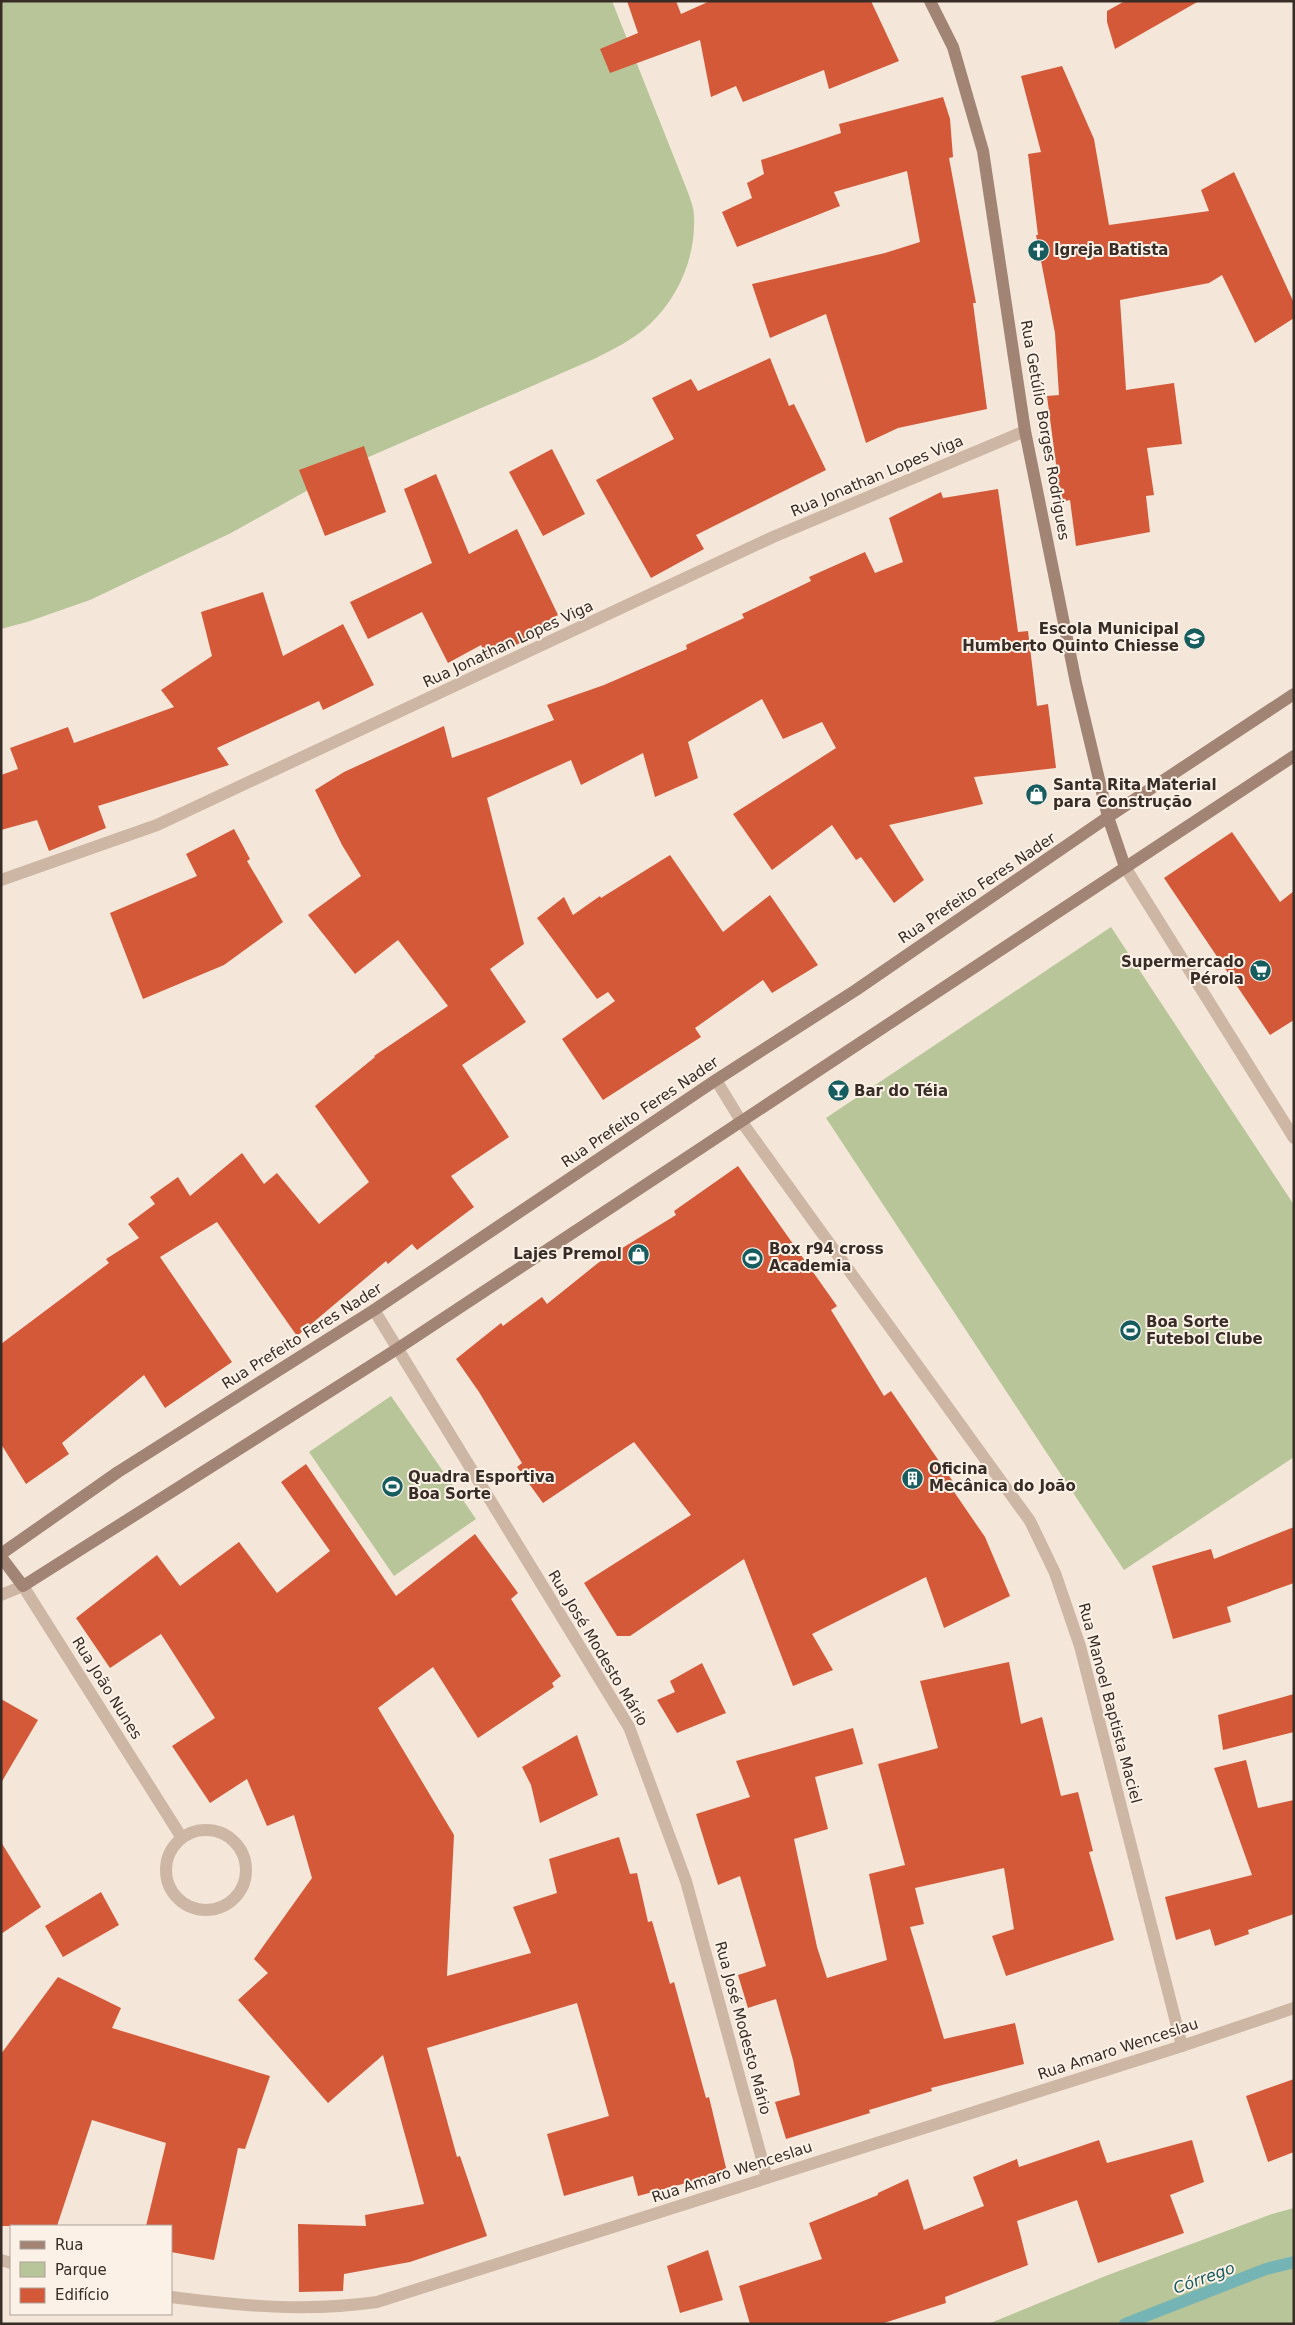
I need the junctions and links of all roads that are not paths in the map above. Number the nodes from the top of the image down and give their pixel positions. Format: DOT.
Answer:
graph roads {
  1 [pos="930,1"];
  2 [pos="1026,431"];
  3 [pos="1294,694"];
  4 [pos="1294,756"];
  5 [pos="1108,817"];
  6 [pos="1125,867"];
  7 [pos="1,880"];
  8 [pos="716,1080"];
  9 [pos="741,1121"];
  10 [pos="1294,1138"];
  11 [pos="374,1310"];
  12 [pos="397,1349"];
  13 [pos="1,1555"];
  14 [pos="23,1586"];
  15 [pos="1,1595"];
  16 [pos="182,1838"];
  17 [pos="1294,2008"];
  18 [pos="1182,2046"];
  19 [pos="767,2178"];
  20 [pos="172,2297"];
  1 -- 2 [label="street, Rua Getúlio Borges Rodrigues"];
  2 -- 5 [label="street, Rua Getúlio Borges Rodrigues"];
  2 -- 7 [label="street, Rua Jonathan Lopes Viga"];
  3 -- 5 [label="street, Rua Prefeito Feres Nader"];
  4 -- 6 [label="street"];
  5 -- 6 [label="street, Rua Getúlio Borges Rodrigues"];
  5 -- 8 [label="street, Rua Prefeito Feres Nader"];
  6 -- 9 [label="street"];
  6 -- 10 [label="street"];
  8 -- 9 [label="street, Rua Manoel Baptista Maciel"];
  8 -- 11 [label="street, Rua Prefeito Feres Nader"];
  9 -- 12 [label="street"];
  9 -- 18 [label="street, Rua Manoel Baptista Maciel"];
  11 -- 12 [label="street, Rua José Modesto Mário"];
  11 -- 13 [label="street, Rua Prefeito Feres Nader"];
  12 -- 14 [label="street"];
  12 -- 19 [label="street, Rua José Modesto Mário"];
  13 -- 14 [label="street, Rua João Nunes"];
  14 -- 15 [label="street"];
  14 -- 16 [label="street, Rua João Nunes"];
  16 -- 16 [label="street"];
  17 -- 18 [label="street, Rua Amaro Wenceslau"];
  18 -- 19 [label="street, Rua Amaro Wenceslau"];
  19 -- 20 [label="street, Rua Amaro Wenceslau"];
}
